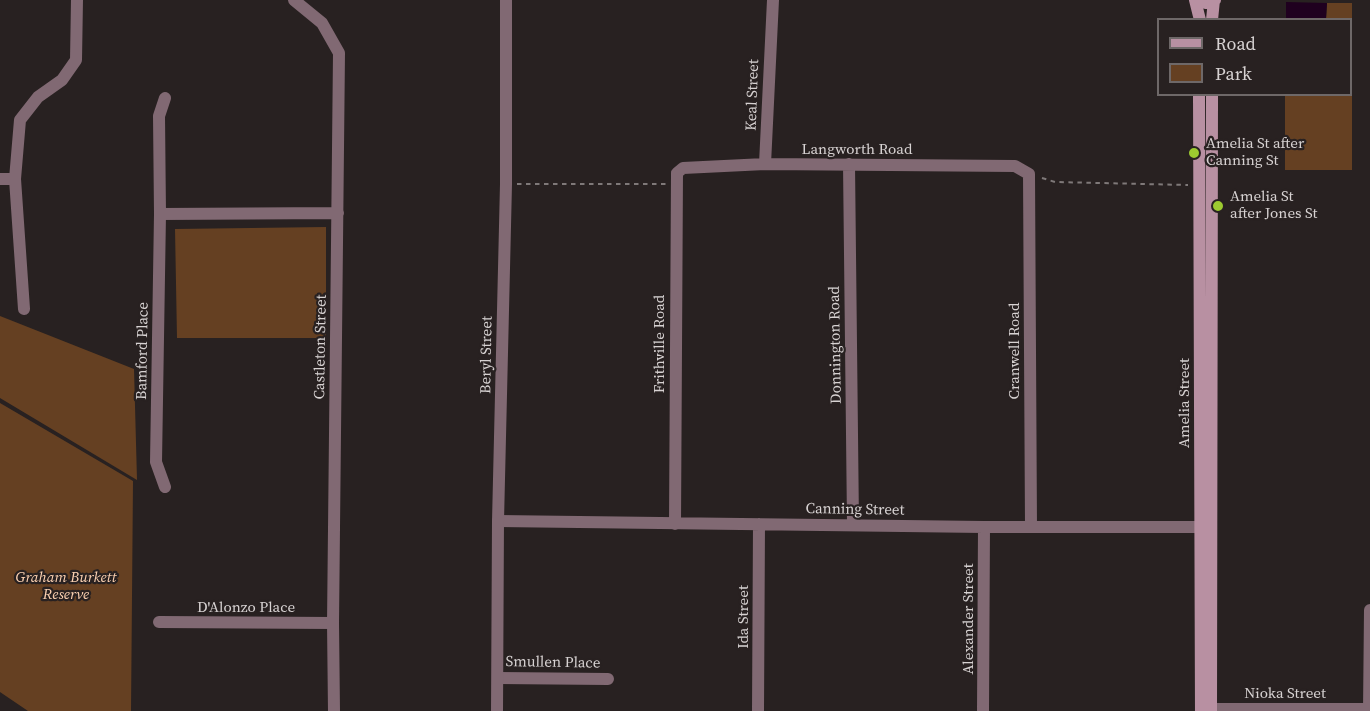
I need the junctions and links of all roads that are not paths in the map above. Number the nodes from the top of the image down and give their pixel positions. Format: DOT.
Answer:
graph roads {
  1 [pos="77,0"];
  2 [pos="294,0"];
  3 [pos="506,0"];
  4 [pos="764,0"];
  5 [pos="772,0"];
  6 [pos="1196,0"];
  7 [pos="1214,0"];
  8 [pos="1200,18"];
  9 [pos="1212,18"];
  10 [pos="770,26"];
  11 [pos="1199,96"];
  12 [pos="1212,96"];
  13 [pos="165,98"];
  14 [pos="765,165"];
  15 [pos="849,165"];
  16 [pos="683,168"];
  17 [pos="1029,174"];
  18 [pos="0,179"];
  19 [pos="15,179"];
  20 [pos="338,213"];
  21 [pos="160,214"];
  22 [pos="24,309"];
  23 [pos="165,487"];
  24 [pos="498,521"];
  25 [pos="675,524"];
  26 [pos="759,524"];
  27 [pos="853,524"];
  28 [pos="984,527"];
  29 [pos="1031,527"];
  30 [pos="1206,527"];
  31 [pos="1370,610"];
  32 [pos="159,622"];
  33 [pos="333,623"];
  34 [pos="498,678"];
  35 [pos="608,679"];
  36 [pos="1206,710"];
  37 [pos="1369,710"];
  38 [pos="334,711"];
  39 [pos="497,711"];
  40 [pos="758,711"];
  41 [pos="983,711"];
  1 -- 19 [label="street"];
  2 -- 20 [label="street, Castleton Street"];
  3 -- 24 [label="street, Beryl Street"];
  4 -- 10 [label="street, Keal Street"];
  5 -- 10 [label="street, Keal Street"];
  6 -- 7 [label="main road"];
  6 -- 8 [label="main road"];
  7 -- 9 [label="main road"];
  10 -- 14 [label="street, Keal Street"];
  11 -- 30 [label="main road, Amelia Street"];
  12 -- 30 [label="main road, Amelia Street"];
  13 -- 21 [label="street, Bamford Place"];
  14 -- 15 [label="street, Langworth Road"];
  14 -- 16 [label="street, Langworth Road"];
  15 -- 17 [label="street, Langworth Road"];
  15 -- 27 [label="street, Donnington Road"];
  16 -- 25 [label="street, Frithville Road"];
  17 -- 29 [label="street, Cranwell Road"];
  18 -- 19 [label="street"];
  19 -- 22 [label="street"];
  20 -- 21 [label="street"];
  20 -- 33 [label="street, Castleton Street"];
  21 -- 23 [label="street, Bamford Place"];
  24 -- 25 [label="street, Canning Street"];
  24 -- 34 [label="street, Beryl Street"];
  25 -- 26 [label="street, Canning Street"];
  26 -- 27 [label="street, Canning Street"];
  26 -- 40 [label="street, Ida Street"];
  27 -- 28 [label="street, Canning Street"];
  28 -- 29 [label="street, Canning Street"];
  28 -- 41 [label="street, Alexander Street"];
  29 -- 30 [label="street, Canning Street"];
  30 -- 36 [label="main road, Amelia Street"];
  31 -- 37 [label="street"];
  32 -- 33 [label="street, D'Alonzo Place"];
  33 -- 38 [label="street, Castleton Street"];
  34 -- 35 [label="street, Smullen Place"];
  34 -- 39 [label="street, Beryl Street"];
  36 -- 37 [label="street, Nioka Street"];
}
